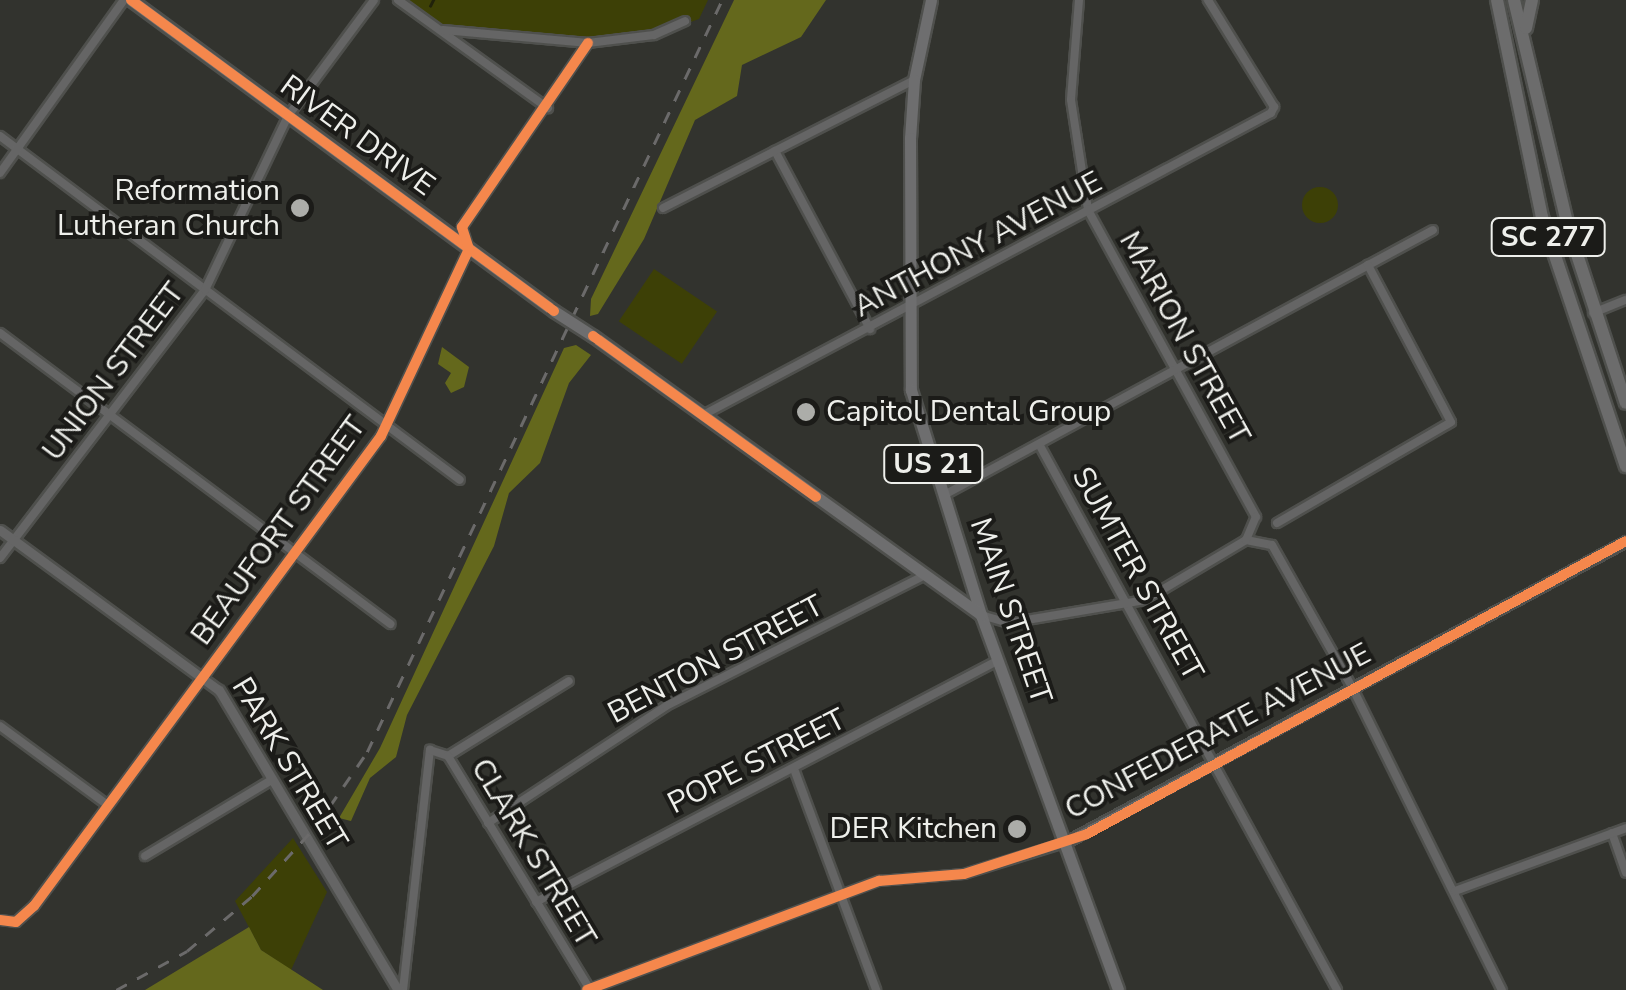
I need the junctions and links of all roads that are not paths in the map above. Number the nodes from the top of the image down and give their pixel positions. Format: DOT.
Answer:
graph roads {
  1 [pos="128,0"];
  2 [pos="374,0"];
  3 [pos="398,0"];
  4 [pos="931,0"];
  5 [pos="1079,0"];
  6 [pos="1208,0"];
  7 [pos="1497,0"];
  8 [pos="1514,0"];
  9 [pos="1532,0"];
  10 [pos="684,21"];
  11 [pos="443,30"];
  12 [pos="588,43"];
  13 [pos="1526,50"];
  14 [pos="914,80"];
  15 [pos="548,108"];
  16 [pos="288,116"];
  17 [pos="0,136"];
  18 [pos="18,149"];
  19 [pos="775,151"];
  20 [pos="0,173"];
  21 [pos="663,208"];
  22 [pos="1088,210"];
  23 [pos="1433,230"];
  24 [pos="469,249"];
  25 [pos="1368,265"];
  26 [pos="205,290"];
  27 [pos="1626,300"];
  28 [pos="906,308"];
  29 [pos="1592,313"];
  30 [pos="870,329"];
  31 [pos="0,332"];
  32 [pos="1177,370"];
  33 [pos="1626,403"];
  34 [pos="109,414"];
  35 [pos="705,414"];
  36 [pos="387,426"];
  37 [pos="1039,444"];
  38 [pos="1626,466"];
  39 [pos="460,480"];
  40 [pos="944,494"];
  41 [pos="1256,516"];
  42 [pos="1277,522"];
  43 [pos="0,530"];
  44 [pos="13,540"];
  45 [pos="1246,540"];
  46 [pos="1626,541"];
  47 [pos="1272,545"];
  48 [pos="294,556"];
  49 [pos="0,558"];
  50 [pos="920,577"];
  51 [pos="1130,604"];
  52 [pos="981,615"];
  53 [pos="391,624"];
  54 [pos="999,660"];
  55 [pos="204,676"];
  56 [pos="570,681"];
  57 [pos="1352,689"];
  58 [pos="0,726"];
  59 [pos="448,756"];
  60 [pos="1216,765"];
  61 [pos="794,769"];
  62 [pos="270,780"];
  63 [pos="106,804"];
  64 [pos="488,823"];
  65 [pos="1626,828"];
  66 [pos="1612,833"];
  67 [pos="1064,843"];
  68 [pos="145,856"];
  69 [pos="1626,873"];
  70 [pos="1456,891"];
  71 [pos="838,893"];
  72 [pos="536,902"];
  73 [pos="0,920"];
  74 [pos="401,990"];
  75 [pos="589,990"];
  76 [pos="876,990"];
  77 [pos="1118,990"];
  78 [pos="1336,990"];
  79 [pos="1502,990"];
  1 -- 16 [label="main road, RIVER DRIVE"];
  1 -- 18 [label="street"];
  2 -- 16 [label="street, UNION STREET"];
  3 -- 11 [label="street"];
  4 -- 14 [label="main road, MAIN STREET / US 21"];
  5 -- 22 [label="street, MARION STREET"];
  6 -- 22 [label="street, ANTHONY AVENUE"];
  7 -- 38 [label="highway, SC 277"];
  8 -- 13 [label="highway, SC 277"];
  9 -- 13 [label="highway"];
  10 -- 12 [label="street"];
  11 -- 12 [label="street"];
  11 -- 15 [label="street"];
  12 -- 15 [label="street, BEAUFORT STREET"];
  13 -- 29 [label="highway, SC 277"];
  14 -- 19 [label="street"];
  14 -- 28 [label="main road, MAIN STREET / US 21"];
  15 -- 24 [label="street, BEAUFORT STREET"];
  16 -- 24 [label="main road, RIVER DRIVE"];
  16 -- 26 [label="street, UNION STREET"];
  17 -- 18 [label="street"];
  18 -- 20 [label="street"];
  18 -- 26 [label="street"];
  19 -- 21 [label="street"];
  19 -- 30 [label="street"];
  22 -- 28 [label="street, ANTHONY AVENUE"];
  22 -- 32 [label="street, MARION STREET"];
  23 -- 25 [label="street"];
  24 -- 35 [label="main road, RIVER DRIVE, bridge"];
  24 -- 36 [label="street, BEAUFORT STREET"];
  25 -- 32 [label="street"];
  25 -- 42 [label="street"];
  26 -- 34 [label="street, UNION STREET"];
  26 -- 36 [label="street"];
  27 -- 29 [label="street"];
  28 -- 30 [label="street, ANTHONY AVENUE"];
  28 -- 40 [label="main road, MAIN STREET / US 21"];
  29 -- 33 [label="highway, SC 277"];
  30 -- 35 [label="street, ANTHONY AVENUE"];
  31 -- 34 [label="street"];
  32 -- 37 [label="street"];
  32 -- 41 [label="street, MARION STREET"];
  34 -- 44 [label="street, UNION STREET"];
  34 -- 48 [label="street"];
  35 -- 50 [label="main road, RIVER DRIVE"];
  36 -- 39 [label="street"];
  36 -- 48 [label="street, BEAUFORT STREET"];
  37 -- 40 [label="street"];
  37 -- 51 [label="street, SUMTER STREET"];
  40 -- 52 [label="main road, MAIN STREET / US 21"];
  41 -- 42 [label="street"];
  41 -- 45 [label="street"];
  42 -- 47 [label="street"];
  43 -- 44 [label="street, PARK STREET"];
  44 -- 49 [label="street, UNION STREET"];
  44 -- 55 [label="street, PARK STREET"];
  45 -- 47 [label="street"];
  45 -- 51 [label="street"];
  46 -- 57 [label="street, CONFEDERATE AVENUE"];
  47 -- 57 [label="street"];
  48 -- 53 [label="street"];
  48 -- 55 [label="street, BEAUFORT STREET"];
  50 -- 52 [label="main road, RIVER DRIVE"];
  50 -- 64 [label="street, BENTON STREET"];
  51 -- 52 [label="street"];
  51 -- 60 [label="street, SUMTER STREET"];
  52 -- 54 [label="main road, MAIN STREET / US 21"];
  54 -- 61 [label="street, POPE STREET"];
  54 -- 67 [label="main road, MAIN STREET / US 21"];
  55 -- 62 [label="street, PARK STREET"];
  55 -- 63 [label="street, BEAUFORT STREET"];
  56 -- 59 [label="street"];
  57 -- 60 [label="street, CONFEDERATE AVENUE"];
  57 -- 70 [label="street"];
  58 -- 63 [label="street"];
  59 -- 64 [label="street, CLARK STREET"];
  59 -- 74 [label="street, CLARK STREET"];
  60 -- 67 [label="street, CONFEDERATE AVENUE"];
  60 -- 78 [label="street, SUMTER STREET"];
  61 -- 71 [label="street"];
  61 -- 72 [label="street, POPE STREET"];
  62 -- 68 [label="street"];
  62 -- 74 [label="street, PARK STREET"];
  63 -- 73 [label="street, BEAUFORT STREET"];
  64 -- 72 [label="street, CLARK STREET"];
  65 -- 66 [label="street"];
  66 -- 69 [label="street"];
  66 -- 70 [label="street"];
  67 -- 71 [label="street, CONFEDERATE AVENUE"];
  67 -- 77 [label="main road, MAIN STREET / US 21"];
  70 -- 79 [label="street"];
  71 -- 75 [label="street, CONFEDERATE AVENUE"];
  71 -- 76 [label="street"];
  72 -- 75 [label="street, CLARK STREET"];
}
